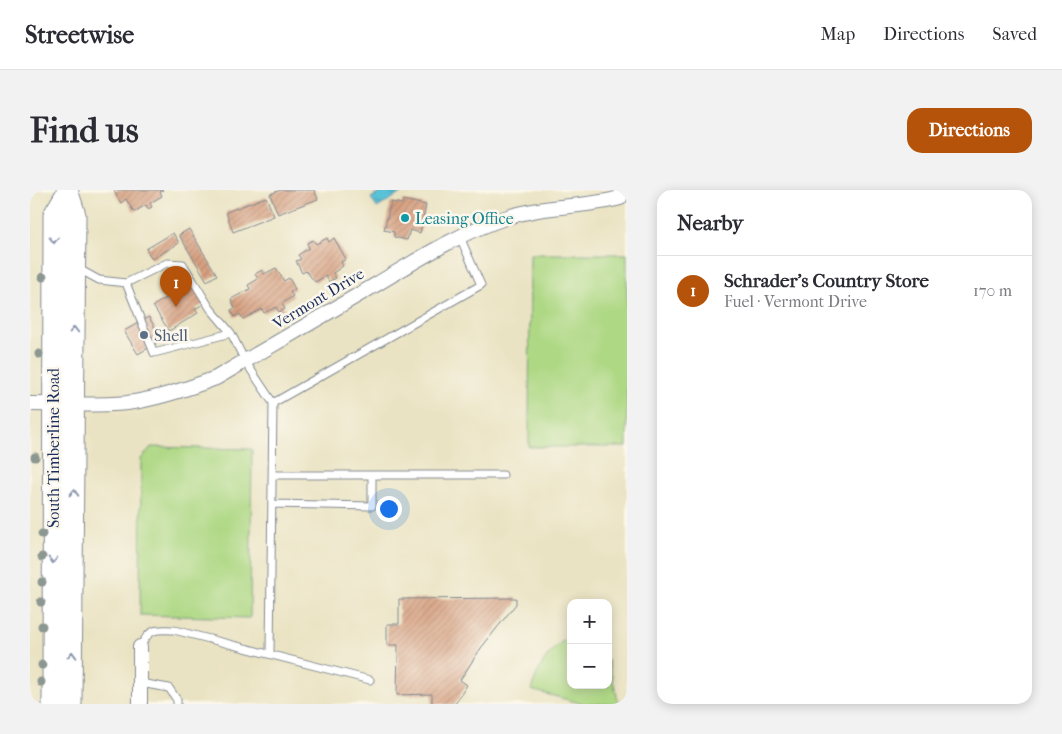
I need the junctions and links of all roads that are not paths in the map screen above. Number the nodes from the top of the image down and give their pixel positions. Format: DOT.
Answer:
graph roads {
  1 [pos="66,192"];
  2 [pos="621,194"];
  3 [pos="460,237"];
  4 [pos="75,266"];
  5 [pos="126,283"];
  6 [pos="231,333"];
  7 [pos="246,361"];
  8 [pos="273,403"];
  9 [pos="30,404"];
  10 [pos="53,404"];
  11 [pos="74,404"];
  12 [pos="272,475"];
  13 [pos="502,475"];
  14 [pos="372,476"];
  15 [pos="272,504"];
  16 [pos="140,647"];
  17 [pos="270,653"];
  18 [pos="370,680"];
  19 [pos="140,682"];
  20 [pos="53,704"];
  21 [pos="71,704"];
  22 [pos="140,704"];
  23 [pos="176,704"];
  1 -- 4 [label="main road, South Timberline Road"];
  1 -- 10 [label="main road, South Timberline Road, one-way"];
  2 -- 3 [label="street, Vermont Drive"];
  3 -- 7 [label="street, Vermont Drive"];
  3 -- 8 [label="lane"];
  4 -- 5 [label="lane"];
  11 -- 4 [label="main road, South Timberline Road, one-way"];
  5 -- 6 [label="lane"];
  5 -- 6 [label="lane"];
  6 -- 7 [label="lane"];
  7 -- 8 [label="lane"];
  7 -- 11 [label="street, Vermont Drive"];
  8 -- 12 [label="lane"];
  9 -- 10 [label="street, Vermont Drive"];
  10 -- 11 [label="street, Vermont Drive"];
  10 -- 20 [label="main road, South Timberline Road, one-way"];
  21 -- 11 [label="main road, South Timberline Road, one-way"];
  12 -- 14 [label="lane"];
  12 -- 15 [label="lane"];
  13 -- 14 [label="lane"];
  14 -- 15 [label="lane"];
  15 -- 17 [label="lane"];
  16 -- 17 [label="lane"];
  16 -- 19 [label="street"];
  17 -- 18 [label="lane"];
  19 -- 22 [label="street"];
  19 -- 23 [label="lane"];
}
